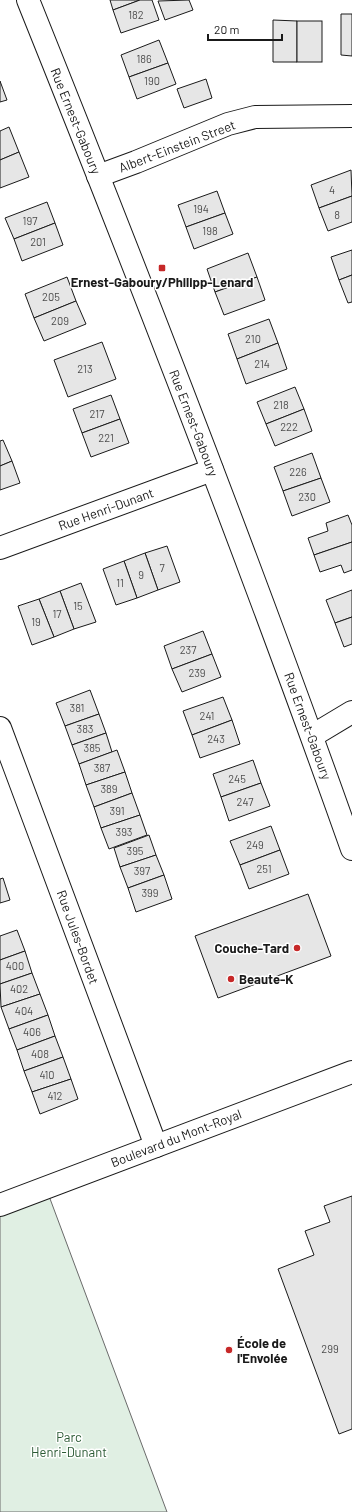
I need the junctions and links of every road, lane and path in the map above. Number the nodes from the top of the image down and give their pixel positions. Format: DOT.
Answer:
graph roads {
  1 [pos="28,0"];
  2 [pos="352,116"];
  3 [pos="98,176"];
  4 [pos="212,470"];
  5 [pos="0,548"];
  6 [pos="352,712"];
  7 [pos="0,728"];
  8 [pos="312,736"];
  9 [pos="352,849"];
  10 [pos="352,1072"];
  11 [pos="156,1146"];
  12 [pos="0,1205"];
  1 -- 3 [label="street, Rue Ernest-Gaboury"];
  2 -- 3 [label="street, Albert-Einstein Street"];
  3 -- 4 [label="street, Rue Ernest-Gaboury"];
  4 -- 5 [label="street, Rue Henri-Dunant"];
  4 -- 8 [label="street, Rue Ernest-Gaboury"];
  6 -- 8 [label="street"];
  7 -- 11 [label="street, Rue Jules-Bordet"];
  8 -- 9 [label="street, Rue Ernest-Gaboury"];
  10 -- 11 [label="street, Boulevard du Mont-Royal"];
  11 -- 12 [label="street, Boulevard du Mont-Royal"];
}
